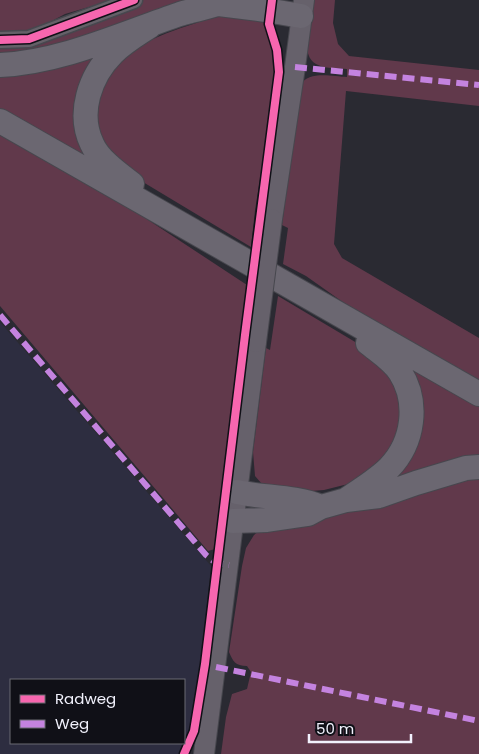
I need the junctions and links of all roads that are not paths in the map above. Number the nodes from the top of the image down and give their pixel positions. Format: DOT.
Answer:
graph roads {
  1 [pos="134,0"];
  2 [pos="224,2"];
  3 [pos="302,8"];
  4 [pos="150,26"];
  5 [pos="0,40"];
  6 [pos="0,65"];
  7 [pos="0,121"];
  8 [pos="201,236"];
  9 [pos="306,295"];
  10 [pos="479,394"];
  11 [pos="479,467"];
  12 [pos="237,492"];
  13 [pos="346,500"];
  14 [pos="321,507"];
  15 [pos="233,521"];
  16 [pos="204,754"];
  1 -- 5 [label="street"];
  2 -- 3 [label="highway"];
  2 -- 4 [label="highway"];
  3 -- 12 [label="main road, bridge"];
  4 -- 6 [label="highway"];
  4 -- 8 [label="highway"];
  7 -- 8 [label="highway"];
  8 -- 9 [label="highway"];
  9 -- 10 [label="highway"];
  9 -- 13 [label="highway"];
  11 -- 13 [label="highway"];
  12 -- 14 [label="highway"];
  12 -- 15 [label="main road"];
  13 -- 14 [label="highway"];
  14 -- 15 [label="highway"];
  15 -- 16 [label="main road"];
}
